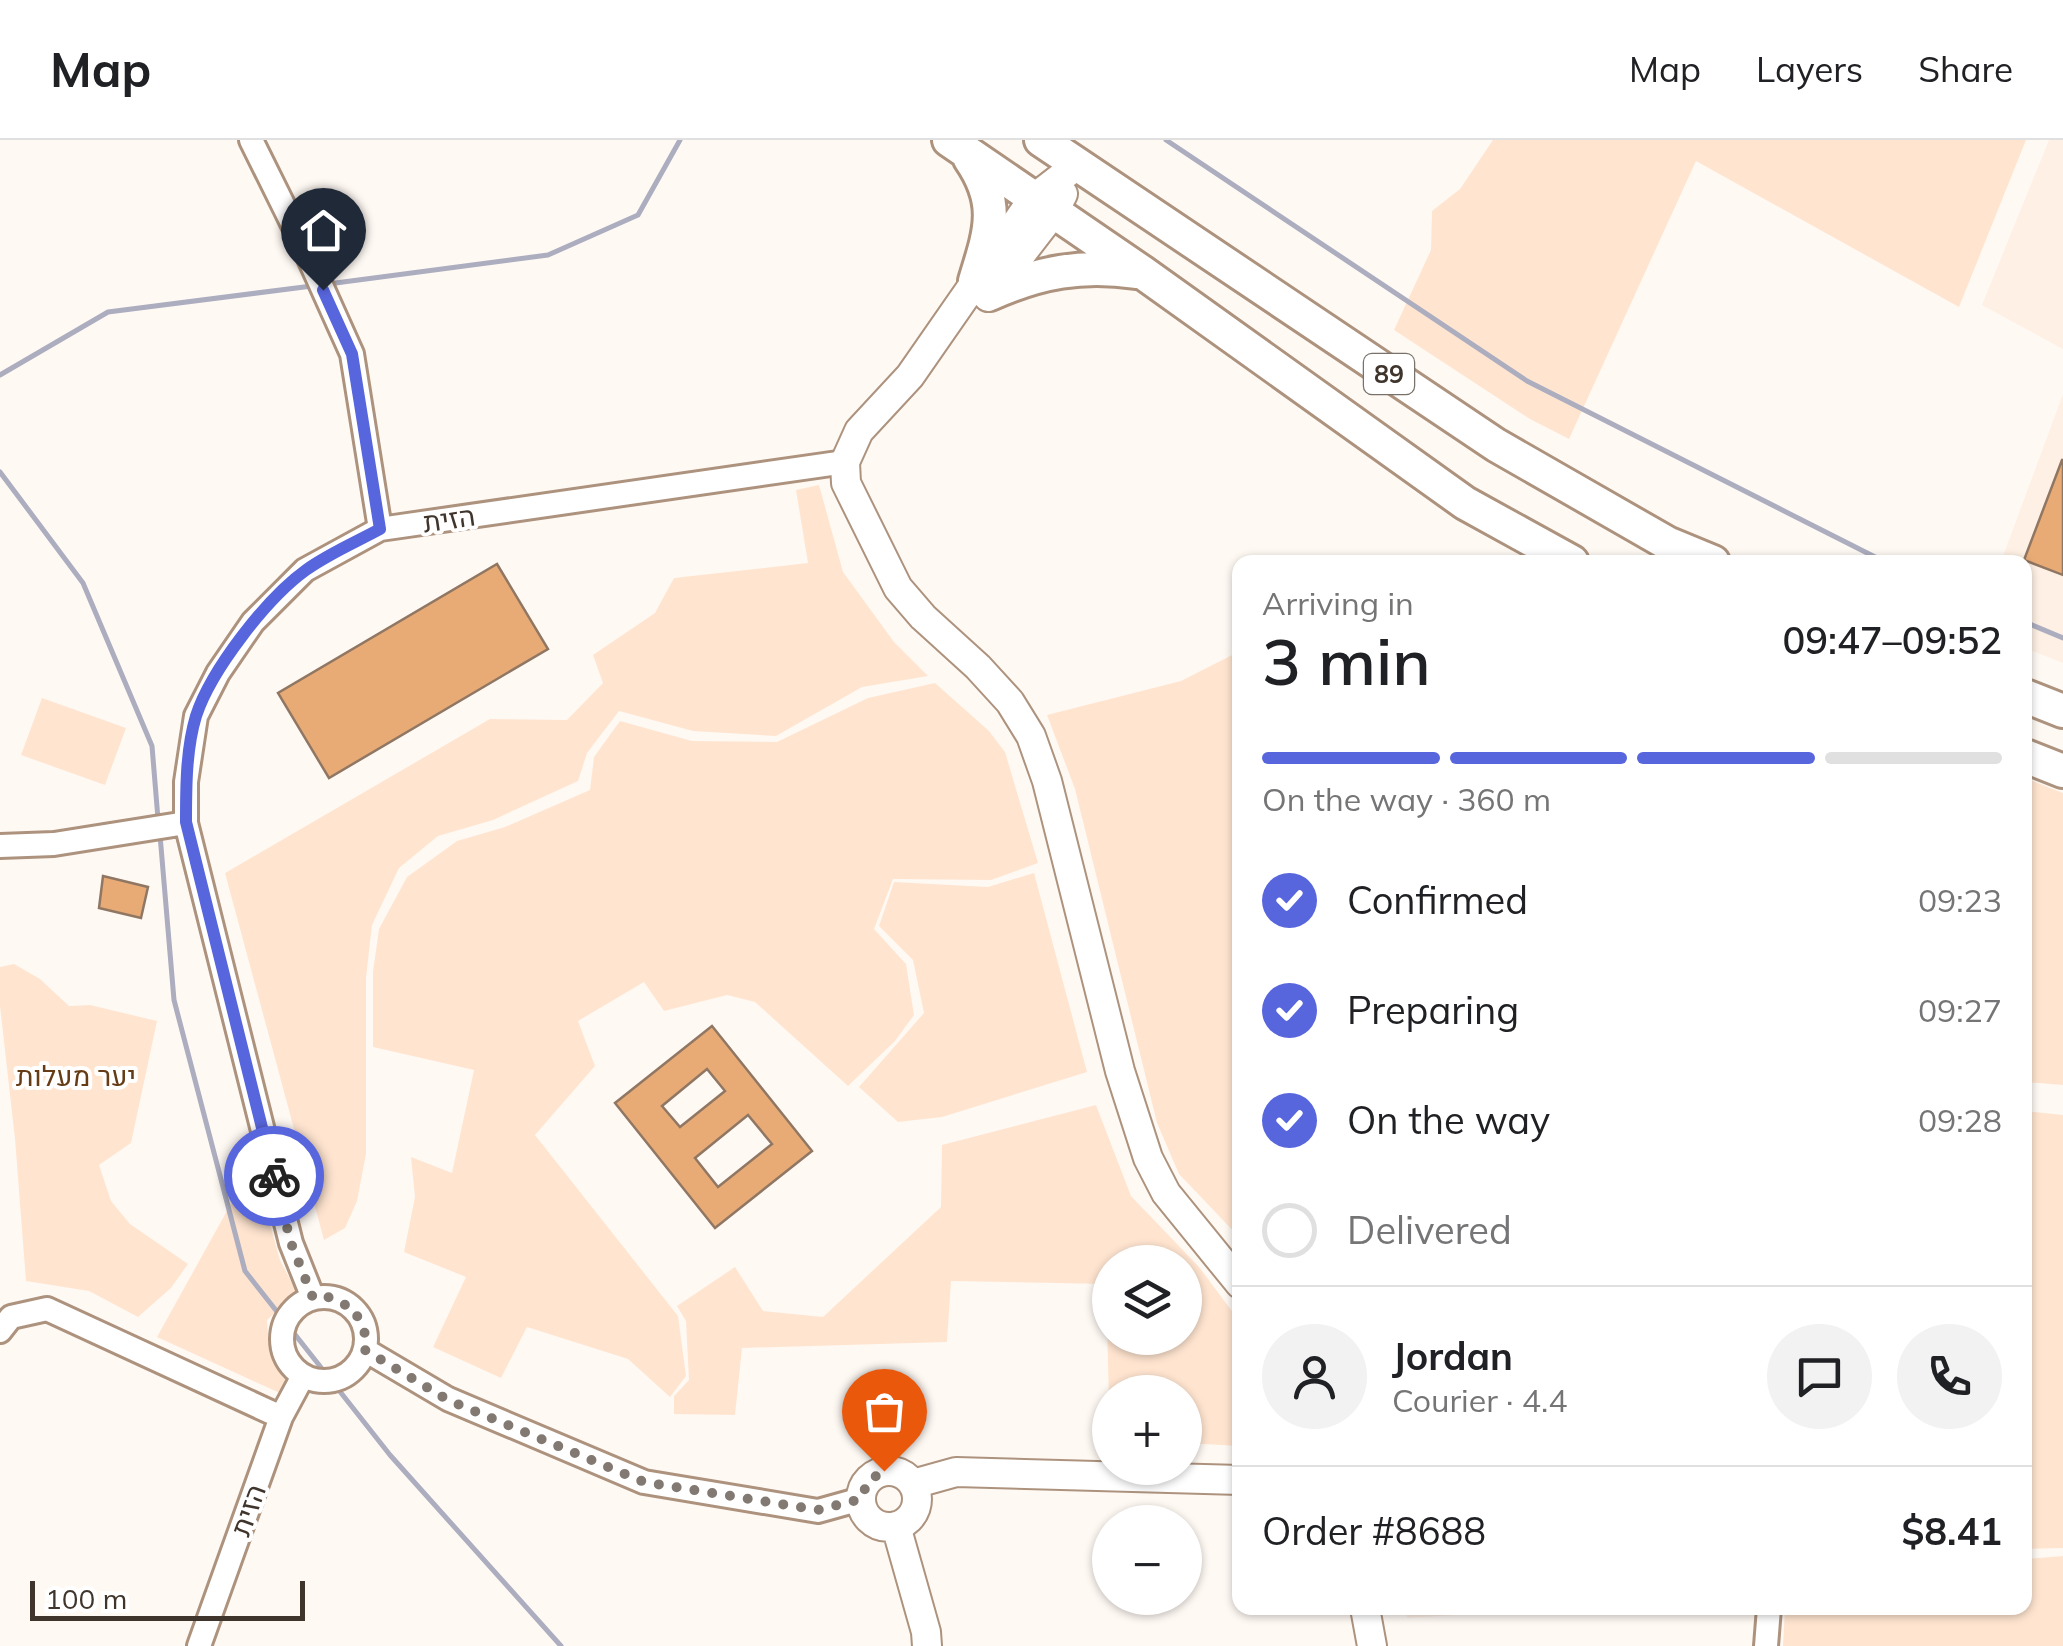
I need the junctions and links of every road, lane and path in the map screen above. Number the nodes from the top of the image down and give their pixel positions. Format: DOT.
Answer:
graph roads {
  1 [pos="251,140"];
  2 [pos="1041,140"];
  3 [pos="957,145"];
  4 [pos="1077,165"];
  5 [pos="1043,206"];
  6 [pos="1142,272"];
  7 [pos="983,288"];
  8 [pos="845,462"];
  9 [pos="380,529"];
  10 [pos="1559,555"];
  11 [pos="1696,555"];
  12 [pos="2063,695"];
  13 [pos="2032,696"];
  14 [pos="2032,698"];
  15 [pos="2063,711"];
  16 [pos="2032,759"];
  17 [pos="2063,772"];
  18 [pos="186,822"];
  19 [pos="0,846"];
  20 [pos="1232,1274"];
  21 [pos="313,1298"];
  22 [pos="0,1330"];
  23 [pos="365,1350"];
  24 [pos="303,1376"];
  25 [pos="281,1417"];
  26 [pos="1232,1480"];
  27 [pos="913,1484"];
  28 [pos="861,1499"];
  29 [pos="896,1526"];
  30 [pos="1366,1615"];
  31 [pos="1768,1615"];
  32 [pos="199,1646"];
  33 [pos="927,1646"];
  34 [pos="1372,1646"];
  35 [pos="1766,1646"];
  1 -- 9 [label="street"];
  2 -- 4 [label="highway, 89"];
  3 -- 5 [label="highway, 89"];
  3 -- 7 [label="highway"];
  4 -- 5 [label="main road"];
  4 -- 11 [label="highway, 89"];
  5 -- 6 [label="highway, 89"];
  5 -- 7 [label="main road"];
  6 -- 7 [label="highway"];
  6 -- 10 [label="highway, 89"];
  7 -- 8 [label="main road"];
  8 -- 9 [label="street, הזית"];
  8 -- 20 [label="main road"];
  9 -- 18 [label="street, הזית"];
  12 -- 13 [label="highway"];
  14 -- 15 [label="highway"];
  16 -- 17 [label="highway"];
  18 -- 19 [label="street"];
  18 -- 21 [label="street, הזית"];
  21 -- 23 [label="street"];
  21 -- 24 [label="street"];
  22 -- 25 [label="street"];
  23 -- 24 [label="street"];
  23 -- 28 [label="street"];
  24 -- 25 [label="street, הזית"];
  25 -- 32 [label="street, הזית"];
  26 -- 27 [label="main road"];
  27 -- 28 [label="main road"];
  27 -- 29 [label="main road"];
  28 -- 29 [label="main road"];
  29 -- 33 [label="main road"];
  30 -- 34 [label="main road"];
  31 -- 35 [label="street"];
}
